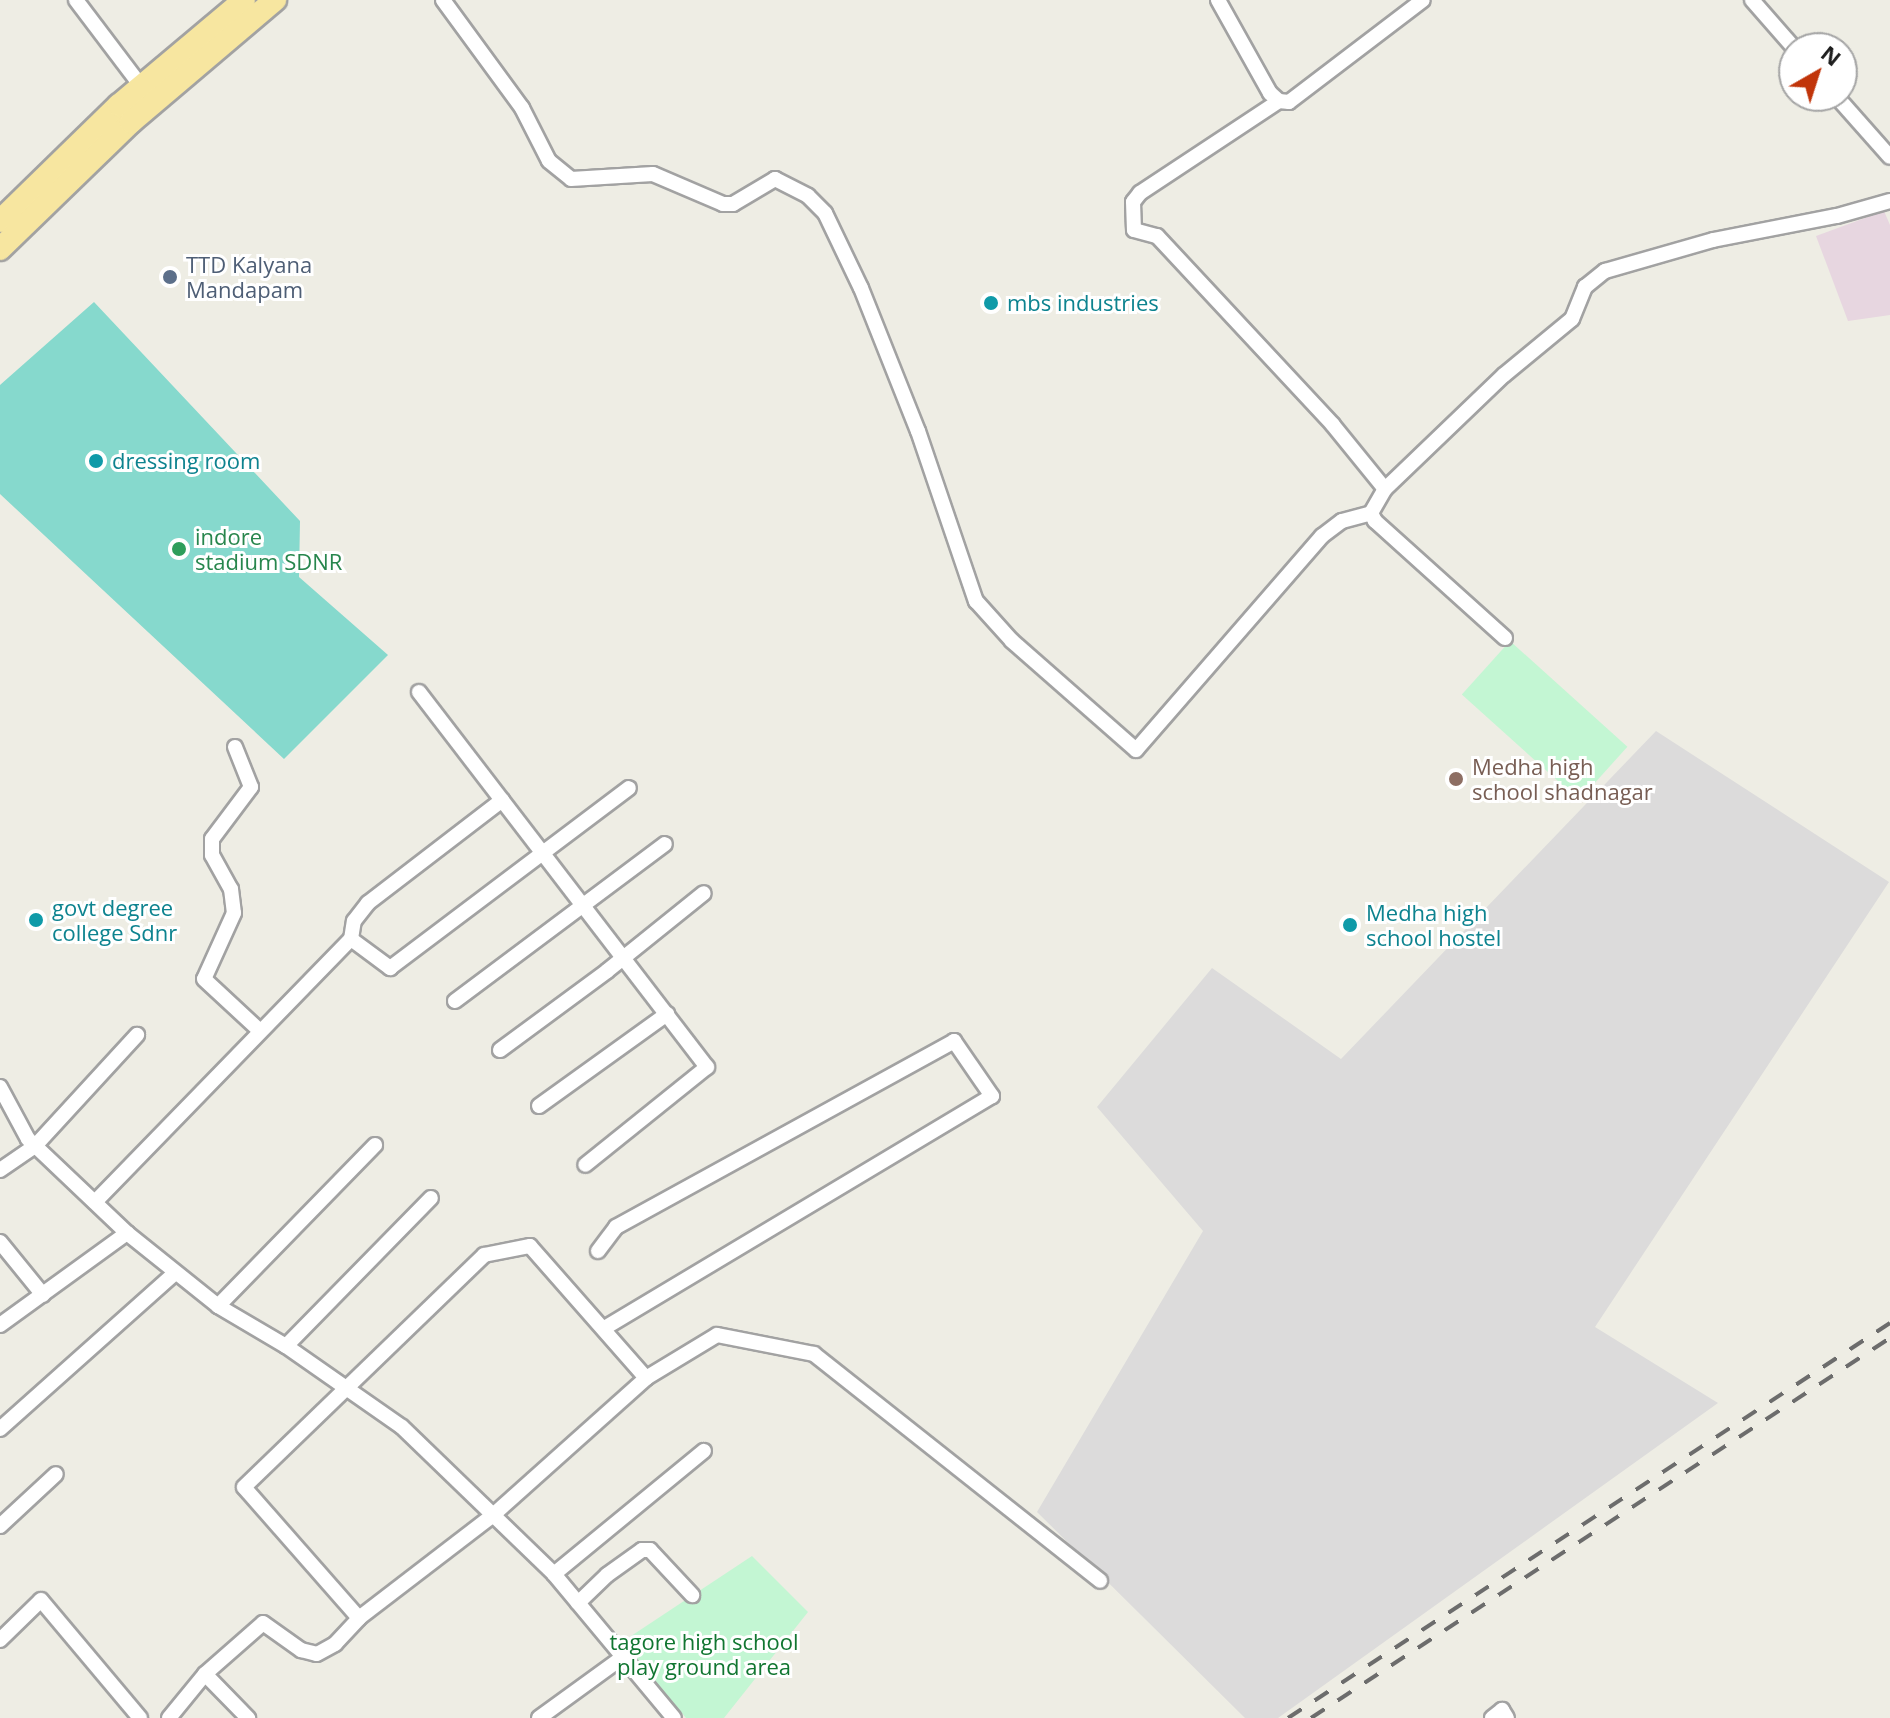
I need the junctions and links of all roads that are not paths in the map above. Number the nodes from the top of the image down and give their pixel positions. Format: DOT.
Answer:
graph roads {
  1 [pos="244,0"];
  2 [pos="275,0"];
  3 [pos="443,0"];
  4 [pos="1218,0"];
  5 [pos="1423,0"];
  6 [pos="1752,0"];
  7 [pos="83,3"];
  8 [pos="1780,32"];
  9 [pos="141,86"];
  10 [pos="1279,101"];
  11 [pos="1850,112"];
  12 [pos="1890,157"];
  13 [pos="1890,201"];
  14 [pos="0,221"];
  15 [pos="0,249"];
  16 [pos="1385,489"];
  17 [pos="1371,513"];
  18 [pos="1505,638"];
  19 [pos="419,692"];
  20 [pos="235,747"];
  21 [pos="629,788"];
  22 [pos="502,800"];
  23 [pos="665,844"];
  24 [pos="543,853"];
  25 [pos="704,893"];
  26 [pos="584,905"];
  27 [pos="351,939"];
  28 [pos="624,958"];
  29 [pos="455,1001"];
  30 [pos="667,1014"];
  31 [pos="260,1031"];
  32 [pos="137,1035"];
  33 [pos="500,1050"];
  34 [pos="0,1087"];
  35 [pos="539,1106"];
  36 [pos="375,1145"];
  37 [pos="35,1146"];
  38 [pos="585,1165"];
  39 [pos="0,1170"];
  40 [pos="431,1198"];
  41 [pos="95,1202"];
  42 [pos="127,1233"];
  43 [pos="0,1242"];
  44 [pos="598,1251"];
  45 [pos="175,1273"];
  46 [pos="43,1295"];
  47 [pos="218,1306"];
  48 [pos="0,1325"];
  49 [pos="603,1329"];
  50 [pos="286,1346"];
  51 [pos="646,1378"];
  52 [pos="346,1387"];
  53 [pos="0,1429"];
  54 [pos="704,1451"];
  55 [pos="56,1474"];
  56 [pos="493,1515"];
  57 [pos="0,1526"];
  58 [pos="554,1574"];
  59 [pos="1100,1581"];
  60 [pos="692,1595"];
  61 [pos="578,1603"];
  62 [pos="359,1618"];
  63 [pos="0,1640"];
  64 [pos="623,1657"];
  65 [pos="205,1674"];
  66 [pos="140,1718"];
  67 [pos="169,1718"];
  68 [pos="248,1718"];
  69 [pos="539,1718"];
  70 [pos="674,1718"];
  71 [pos="1492,1718"];
  72 [pos="1507,1718"];
  1 -- 9 [label="main road"];
  2 -- 15 [label="main road"];
  3 -- 17 [label="street"];
  4 -- 10 [label="street"];
  5 -- 10 [label="street"];
  6 -- 8 [label="street"];
  7 -- 9 [label="street"];
  9 -- 14 [label="main road"];
  10 -- 16 [label="street"];
  11 -- 12 [label="street"];
  13 -- 16 [label="street"];
  16 -- 17 [label="street"];
  17 -- 18 [label="street"];
  19 -- 22 [label="street"];
  20 -- 31 [label="street"];
  21 -- 24 [label="street"];
  22 -- 24 [label="street"];
  22 -- 27 [label="street"];
  23 -- 26 [label="street"];
  24 -- 26 [label="street"];
  24 -- 27 [label="street"];
  25 -- 28 [label="street"];
  26 -- 28 [label="street"];
  26 -- 29 [label="street"];
  27 -- 31 [label="street"];
  28 -- 30 [label="street"];
  28 -- 33 [label="street"];
  30 -- 35 [label="street"];
  30 -- 38 [label="street"];
  31 -- 41 [label="street"];
  32 -- 37 [label="street"];
  34 -- 37 [label="street"];
  36 -- 47 [label="street"];
  37 -- 39 [label="street"];
  37 -- 41 [label="street"];
  40 -- 50 [label="street"];
  41 -- 42 [label="street"];
  42 -- 45 [label="street"];
  42 -- 46 [label="street"];
  43 -- 46 [label="street"];
  44 -- 49 [label="street"];
  45 -- 47 [label="street"];
  45 -- 53 [label="street"];
  46 -- 48 [label="street"];
  47 -- 50 [label="street"];
  49 -- 51 [label="street"];
  49 -- 52 [label="street"];
  50 -- 52 [label="street"];
  51 -- 56 [label="street"];
  51 -- 59 [label="street"];
  52 -- 56 [label="street"];
  52 -- 62 [label="street"];
  54 -- 58 [label="street"];
  55 -- 57 [label="street"];
  56 -- 58 [label="street"];
  56 -- 62 [label="street"];
  58 -- 61 [label="street"];
  60 -- 61 [label="street"];
  61 -- 64 [label="street"];
  62 -- 65 [label="street"];
  63 -- 66 [label="street"];
  64 -- 69 [label="street"];
  64 -- 70 [label="street"];
  65 -- 67 [label="street"];
  65 -- 68 [label="street"];
  71 -- 72 [label="street"];
}
